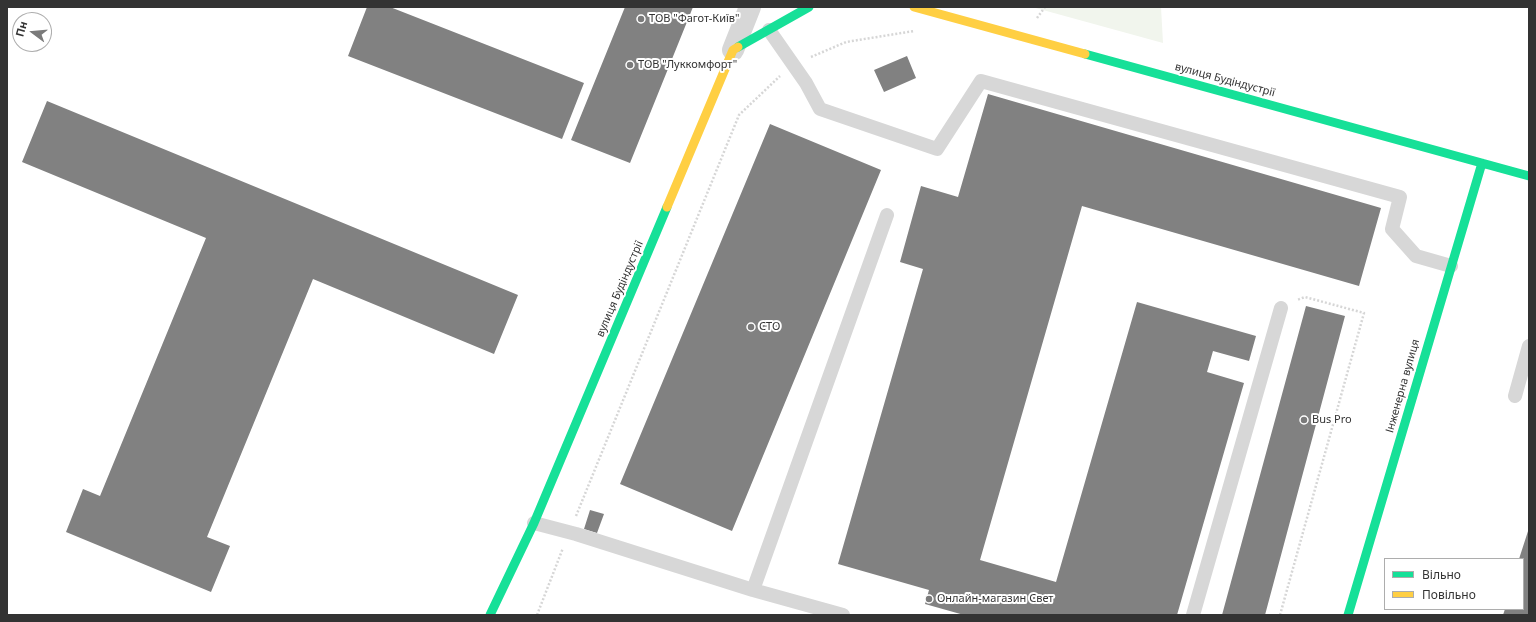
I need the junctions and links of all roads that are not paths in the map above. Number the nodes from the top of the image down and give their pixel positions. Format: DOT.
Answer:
graph roads {
  1 [pos="750,7"];
  2 [pos="809,7"];
  3 [pos="914,7"];
  4 [pos="769,30"];
  5 [pos="733,50"];
  6 [pos="1482,164"];
  7 [pos="1529,176"];
  8 [pos="887,215"];
  9 [pos="1451,266"];
  10 [pos="1281,308"];
  11 [pos="1529,346"];
  12 [pos="1515,396"];
  13 [pos="534,523"];
  14 [pos="753,590"];
  15 [pos="490,615"];
  16 [pos="842,615"];
  17 [pos="1193,615"];
  18 [pos="1348,615"];
  1 -- 5 [label="street"];
  2 -- 4 [label="street"];
  3 -- 6 [label="street, вулиця Будіндустрії"];
  4 -- 5 [label="street"];
  4 -- 9 [label="lane"];
  5 -- 13 [label="street, вулиця Будіндустрії"];
  6 -- 7 [label="street, вулиця Будіндустрії"];
  6 -- 9 [label="street, Інженерна вулиця"];
  8 -- 14 [label="lane"];
  9 -- 18 [label="street, Інженерна вулиця"];
  10 -- 17 [label="lane"];
  11 -- 12 [label="lane"];
  13 -- 14 [label="lane"];
  13 -- 15 [label="street, вулиця Будіндустрії"];
  14 -- 16 [label="lane"];
}
